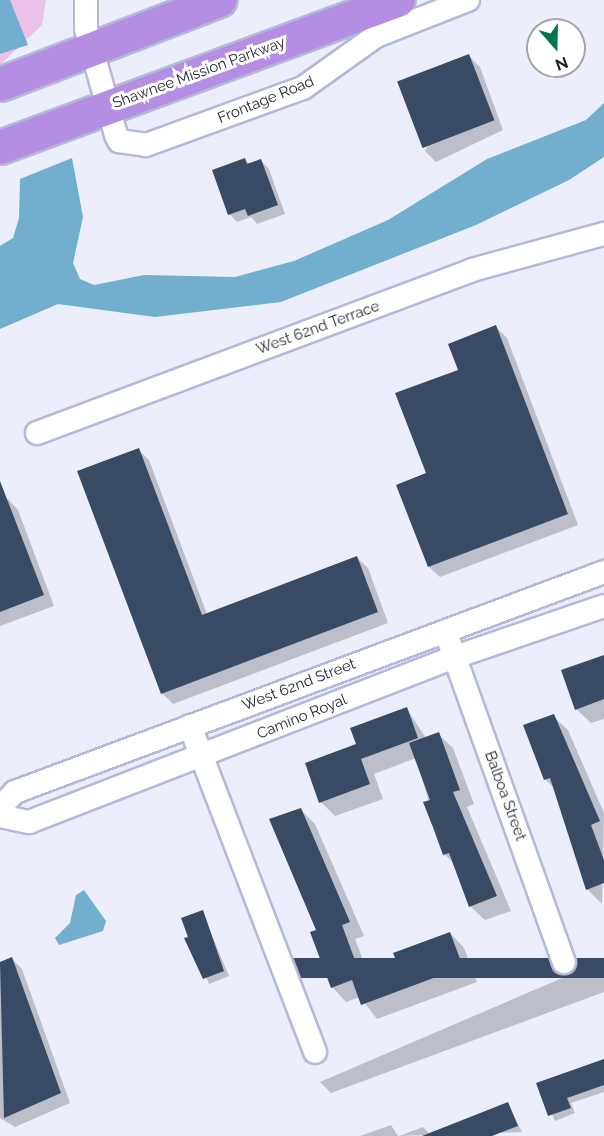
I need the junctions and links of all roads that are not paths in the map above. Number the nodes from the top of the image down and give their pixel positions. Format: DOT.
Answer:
graph roads {
  1 [pos="86,0"];
  2 [pos="219,0"];
  3 [pos="398,0"];
  4 [pos="468,0"];
  5 [pos="92,48"];
  6 [pos="0,84"];
  7 [pos="108,107"];
  8 [pos="0,147"];
  9 [pos="604,234"];
  10 [pos="37,433"];
  11 [pos="604,572"];
  12 [pos="604,606"];
  13 [pos="445,630"];
  14 [pos="455,657"];
  15 [pos="190,726"];
  16 [pos="201,756"];
  17 [pos="0,808"];
  18 [pos="0,816"];
  19 [pos="564,962"];
  20 [pos="315,1052"];
  1 -- 5 [label="street"];
  2 -- 5 [label="highway"];
  3 -- 7 [label="highway, Shawnee Mission Parkway"];
  4 -- 7 [label="street, Frontage Road"];
  5 -- 6 [label="highway"];
  5 -- 7 [label="street"];
  7 -- 8 [label="highway, Shawnee Mission Parkway"];
  9 -- 10 [label="street, West 62nd Terrace"];
  11 -- 13 [label="street, West 62nd Street"];
  12 -- 14 [label="street, Camino Royal"];
  13 -- 14 [label="street, Balboa Street"];
  13 -- 15 [label="street, West 62nd Street"];
  14 -- 16 [label="street, Camino Royal"];
  14 -- 19 [label="street, Balboa Street"];
  15 -- 16 [label="street"];
  15 -- 17 [label="street, West 62nd Street"];
  16 -- 18 [label="street, Camino Royal"];
  16 -- 20 [label="street"];
}
